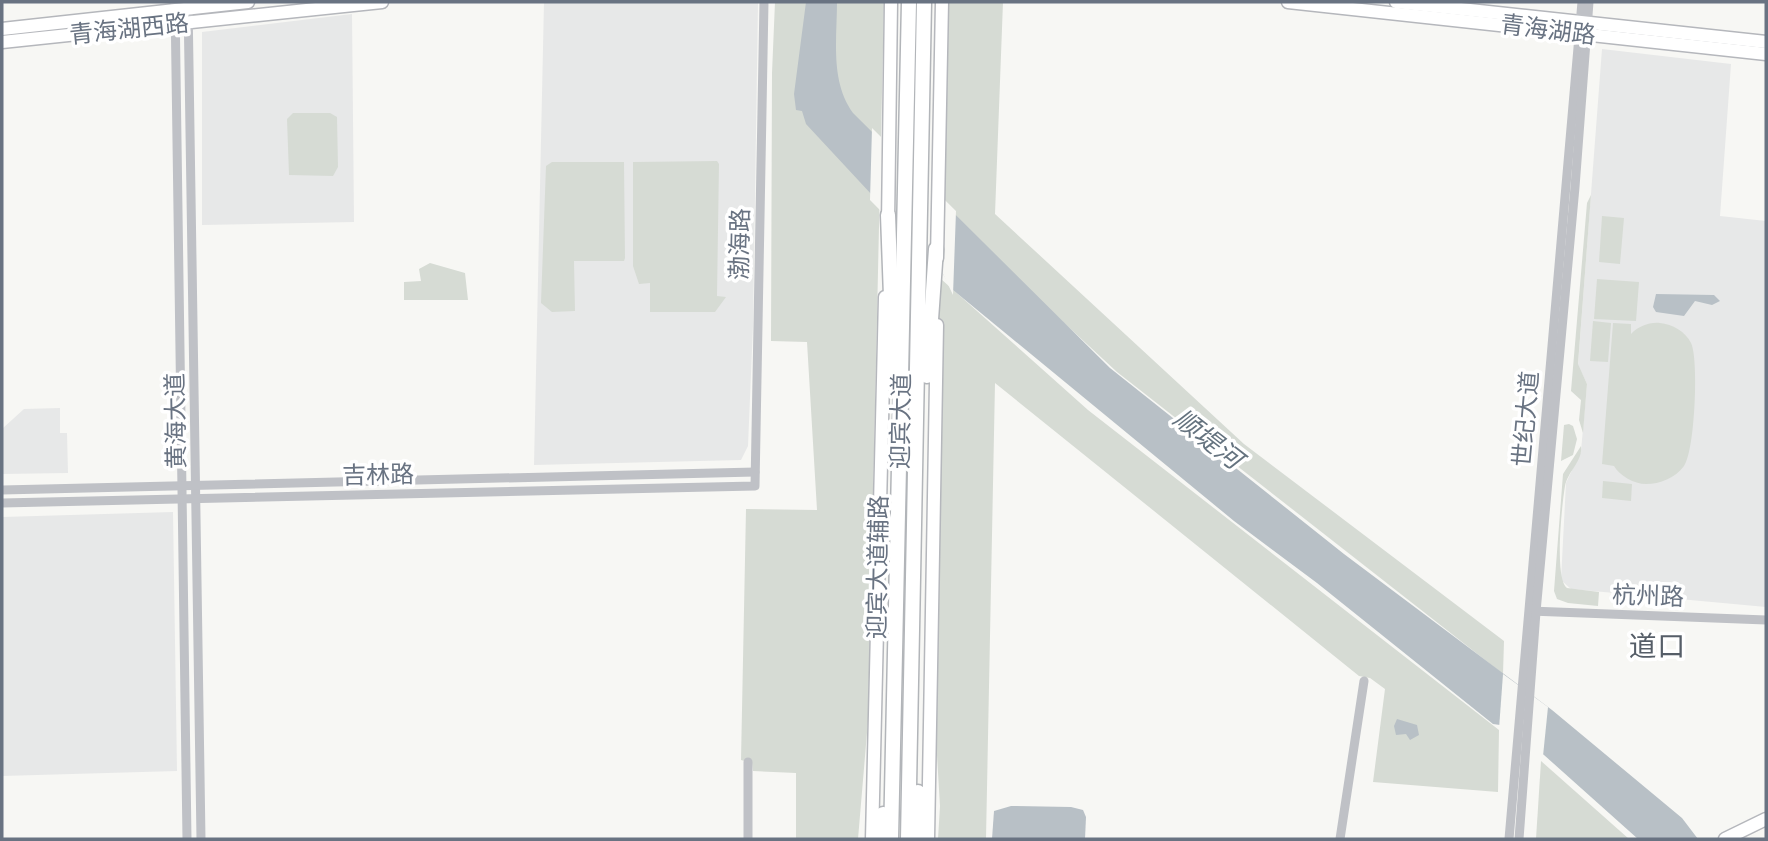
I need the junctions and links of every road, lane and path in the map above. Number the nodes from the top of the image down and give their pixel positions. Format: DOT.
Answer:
graph roads {
  1 [pos="248,2"];
  2 [pos="382,2"];
  3 [pos="764,2"];
  4 [pos="891,2"];
  5 [pos="909,2"];
  6 [pos="924,2"];
  7 [pos="942,2"];
  8 [pos="1288,2"];
  9 [pos="1396,2"];
  10 [pos="1582,2"];
  11 [pos="1589,2"];
  12 [pos="182,6"];
  13 [pos="182,24"];
  14 [pos="1583,28"];
  15 [pos="2,29"];
  16 [pos="2,42"];
  17 [pos="1766,42"];
  18 [pos="1766,54"];
  19 [pos="888,221"];
  20 [pos="936,249"];
  21 [pos="935,282"];
  22 [pos="755,472"];
  23 [pos="915,478"];
  24 [pos="183,485"];
  25 [pos="197,485"];
  26 [pos="755,486"];
  27 [pos="2,489"];
  28 [pos="184,498"];
  29 [pos="197,498"];
  30 [pos="2,503"];
  31 [pos="897,591"];
  32 [pos="897,611"];
  33 [pos="1532,611"];
  34 [pos="1766,620"];
  35 [pos="912,638"];
  36 [pos="1364,681"];
  37 [pos="1526,687"];
  38 [pos="748,762"];
  39 [pos="1766,819"];
  40 [pos="187,839"];
  41 [pos="201,839"];
  42 [pos="748,839"];
  43 [pos="872,839"];
  44 [pos="880,839"];
  45 [pos="891,839"];
  46 [pos="908,839"];
  47 [pos="919,839"];
  48 [pos="928,839"];
  49 [pos="1340,839"];
  50 [pos="1509,839"];
  51 [pos="1519,839"];
  52 [pos="1725,839"];
  1 -- 12 [label="main road, 青海湖西路"];
  2 -- 13 [label="main road, 青海湖西路"];
  3 -- 22 [label="street, 渤海路"];
  4 -- 19 [label="main road, 迎宾大道辅路"];
  5 -- 31 [label="highway, 迎宾大道"];
  6 -- 23 [label="highway, 迎宾大道"];
  7 -- 20 [label="main road"];
  8 -- 14 [label="main road, 青海湖路"];
  9 -- 14 [label="main road, 青海湖路"];
  10 -- 14 [label="street, 世纪大道"];
  11 -- 14 [label="street, 世纪大道"];
  12 -- 13 [label="street, 黄海大道"];
  12 -- 15 [label="main road, 青海湖西路"];
  13 -- 16 [label="main road, 青海湖西路"];
  13 -- 24 [label="street, 黄海大道"];
  13 -- 25 [label="street, 黄海大道"];
  14 -- 17 [label="main road, 青海湖路"];
  14 -- 18 [label="main road, 青海湖路"];
  14 -- 33 [label="street, 世纪大道"];
  19 -- 31 [label="highway"];
  19 -- 43 [label="main road, 迎宾大道辅路"];
  20 -- 21 [label="highway"];
  21 -- 23 [label="highway"];
  21 -- 48 [label="main road"];
  22 -- 25 [label="street, 吉林路"];
  22 -- 26 [label="street, 渤海路"];
  23 -- 35 [label="highway, 迎宾大道"];
  24 -- 25 [label="street, 吉林路"];
  24 -- 27 [label="street, 吉林路"];
  24 -- 28 [label="street, 黄海大道"];
  25 -- 29 [label="street, 黄海大道"];
  26 -- 29 [label="street, 吉林路"];
  28 -- 29 [label="street, 吉林路"];
  28 -- 30 [label="street, 吉林路"];
  28 -- 40 [label="street, 黄海大道"];
  29 -- 41 [label="street, 黄海大道"];
  31 -- 32 [label="highway, 迎宾大道"];
  32 -- 44 [label="highway"];
  32 -- 45 [label="highway, 迎宾大道"];
  33 -- 34 [label="street, 杭州路"];
  33 -- 37 [label="street, 世纪大道"];
  35 -- 46 [label="highway, 迎宾大道"];
  35 -- 47 [label="highway"];
  36 -- 49 [label="street"];
  37 -- 50 [label="street, 世纪大道"];
  37 -- 51 [label="street, 世纪大道"];
  38 -- 42 [label="street"];
  39 -- 52 [label="main road"];
}
